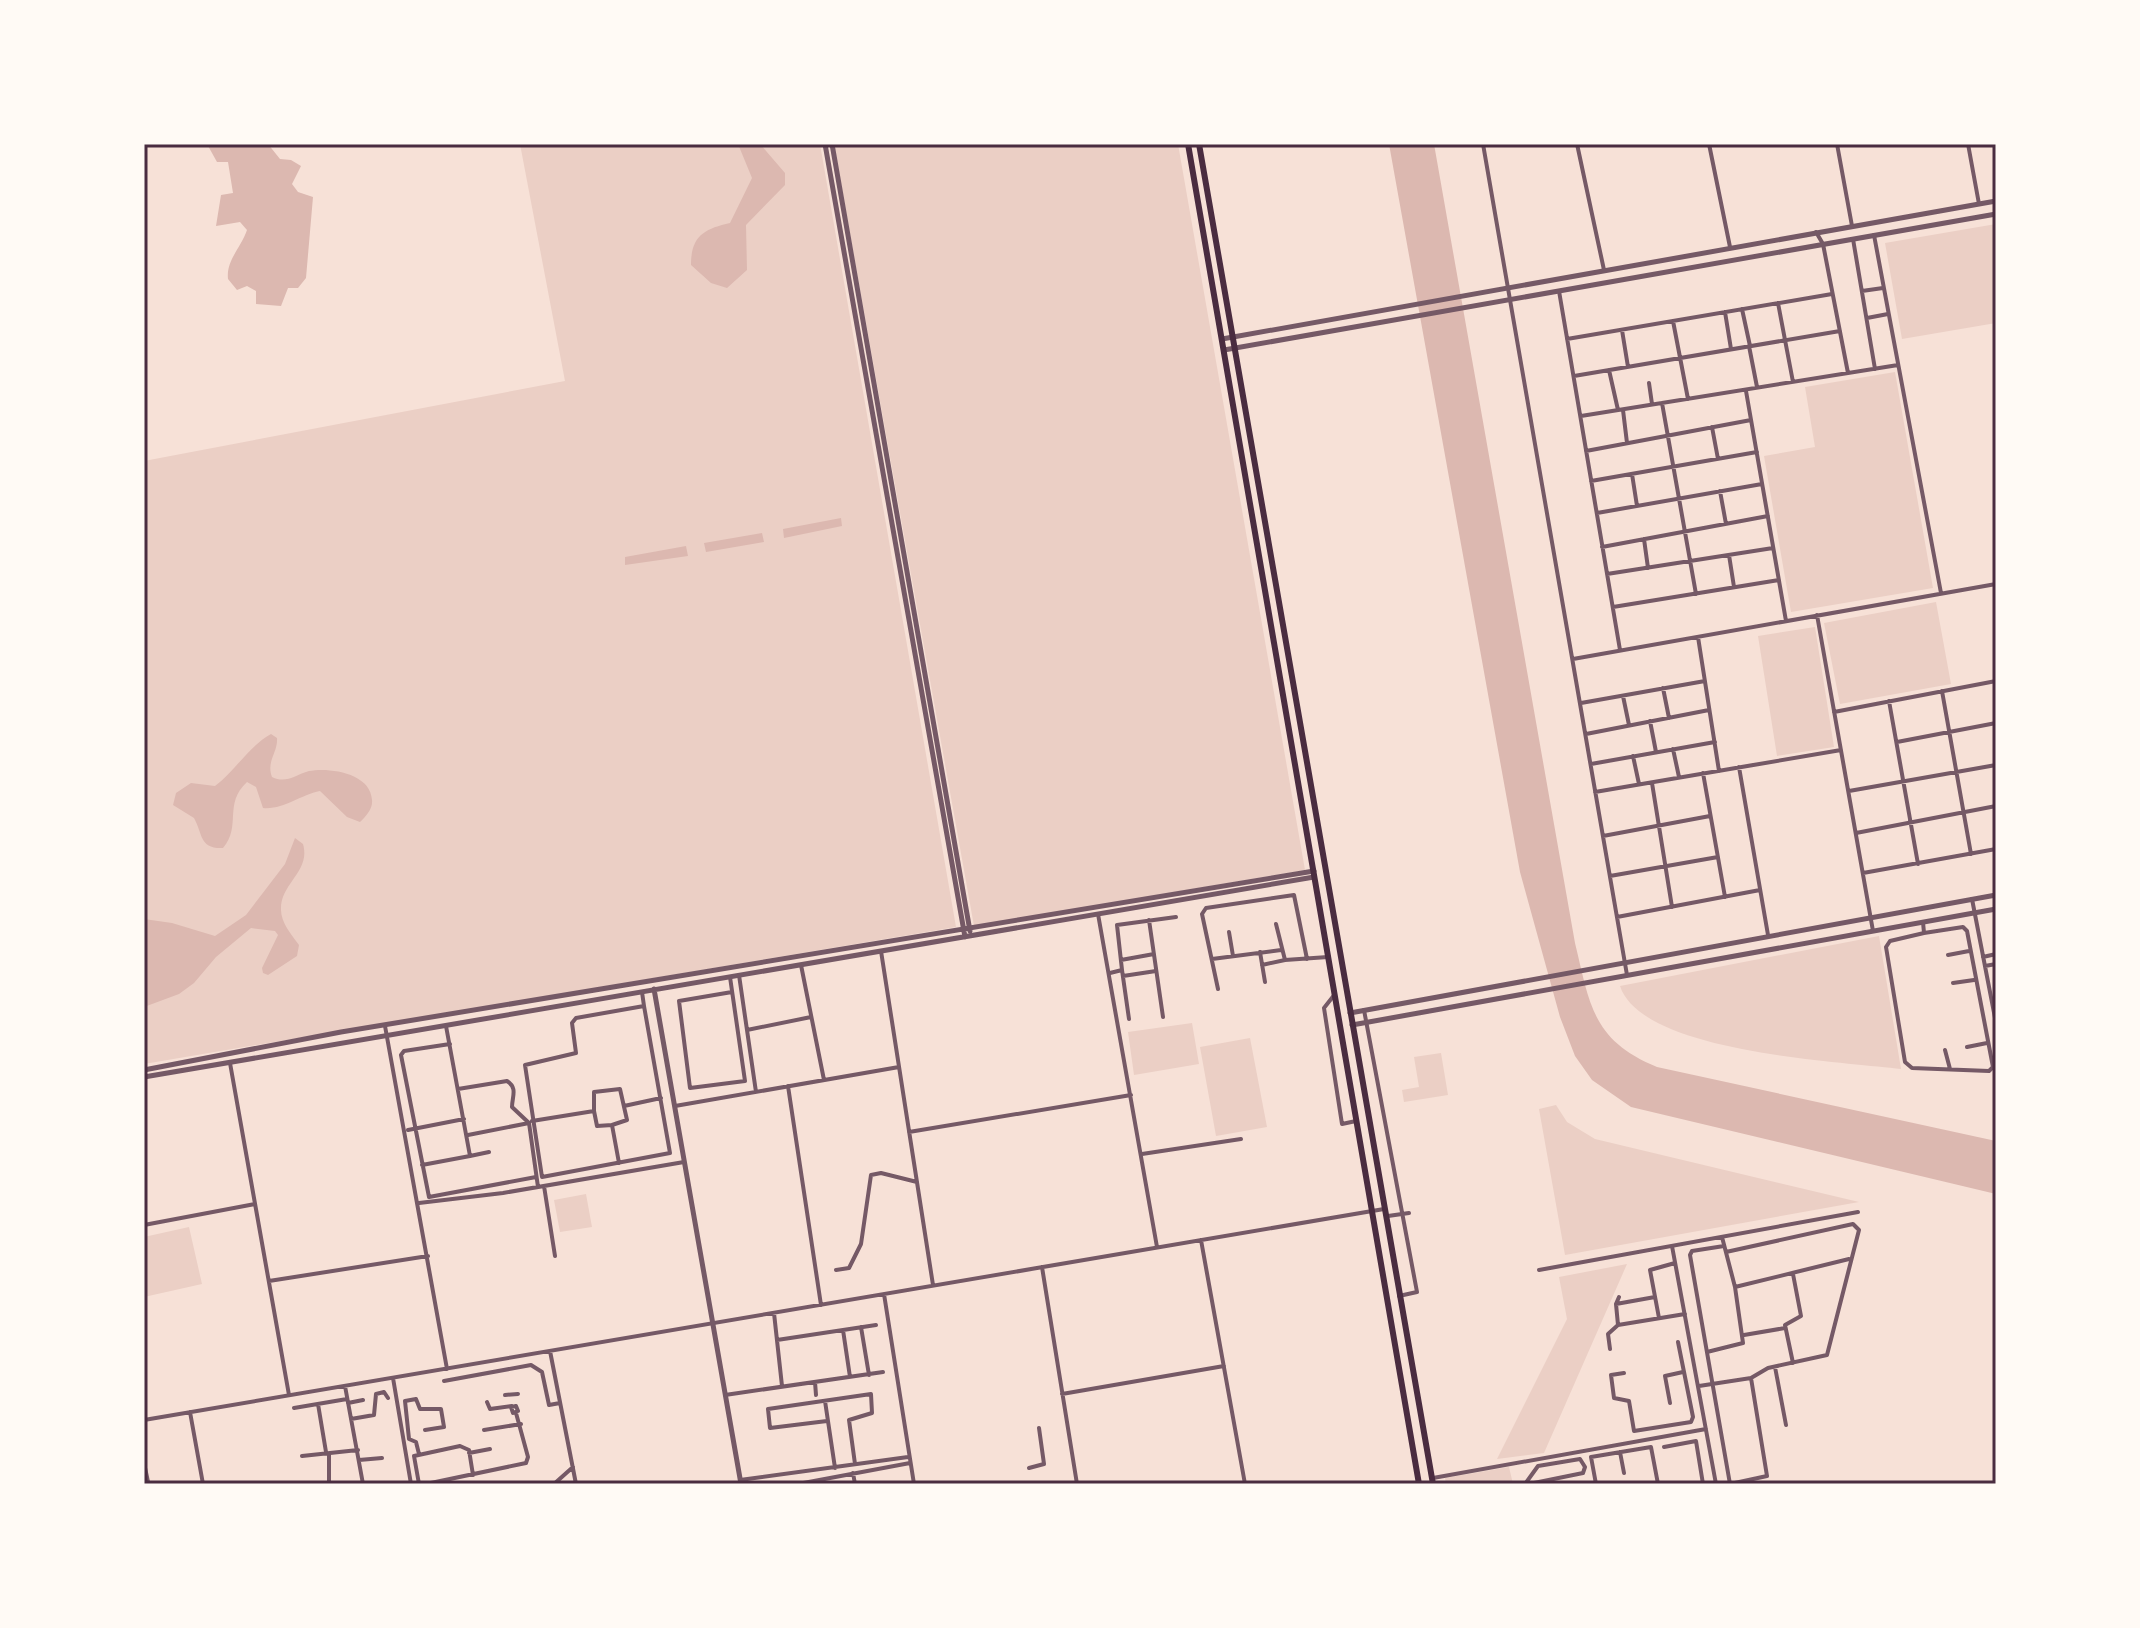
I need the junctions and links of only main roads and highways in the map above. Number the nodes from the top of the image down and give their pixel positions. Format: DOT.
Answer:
graph roads {
  1 [pos="1188,144"];
  2 [pos="1199,144"];
  3 [pos="1313,795"];
  4 [pos="1302,797"];
  5 [pos="1432,1481"];
  6 [pos="1419,1484"];
  1 -- 4 [label="main road"];
  2 -- 3 [label="main road"];
  3 -- 4 [label="main road"];
  3 -- 5 [label="main road"];
  4 -- 6 [label="main road"];
}
